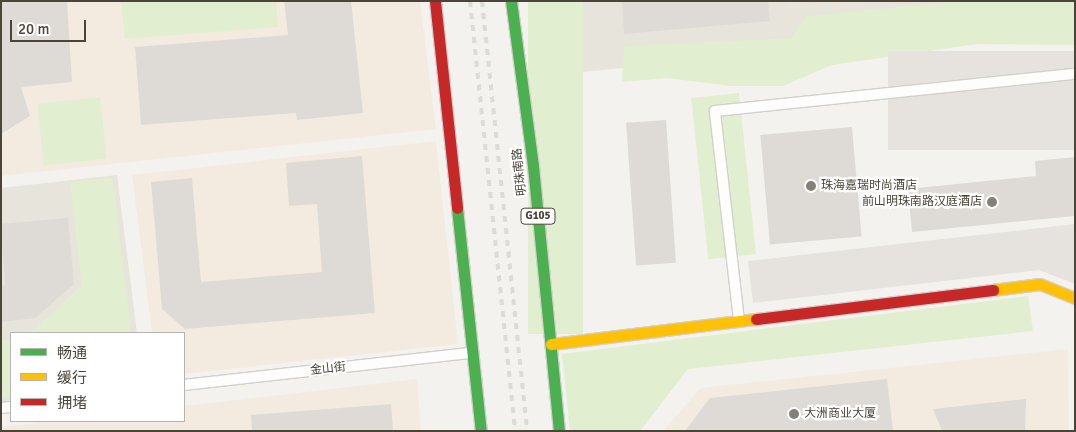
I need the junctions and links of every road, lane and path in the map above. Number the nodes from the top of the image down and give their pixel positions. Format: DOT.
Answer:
graph roads {
  1 [pos="435,1"];
  2 [pos="511,1"];
  3 [pos="1075,74"];
  4 [pos="1075,298"];
  5 [pos="739,321"];
  6 [pos="551,344"];
  7 [pos="472,353"];
  8 [pos="185,385"];
  9 [pos="481,431"];
  10 [pos="559,431"];
  1 -- 7 [label="main road"];
  2 -- 6 [label="main road, 明珠南路 / G105"];
  3 -- 5 [label="lane"];
  4 -- 5 [label="main road"];
  5 -- 6 [label="main road"];
  6 -- 10 [label="main road, 明珠南路 / G105"];
  7 -- 8 [label="lane, 金山街"];
  7 -- 9 [label="main road"];
}
